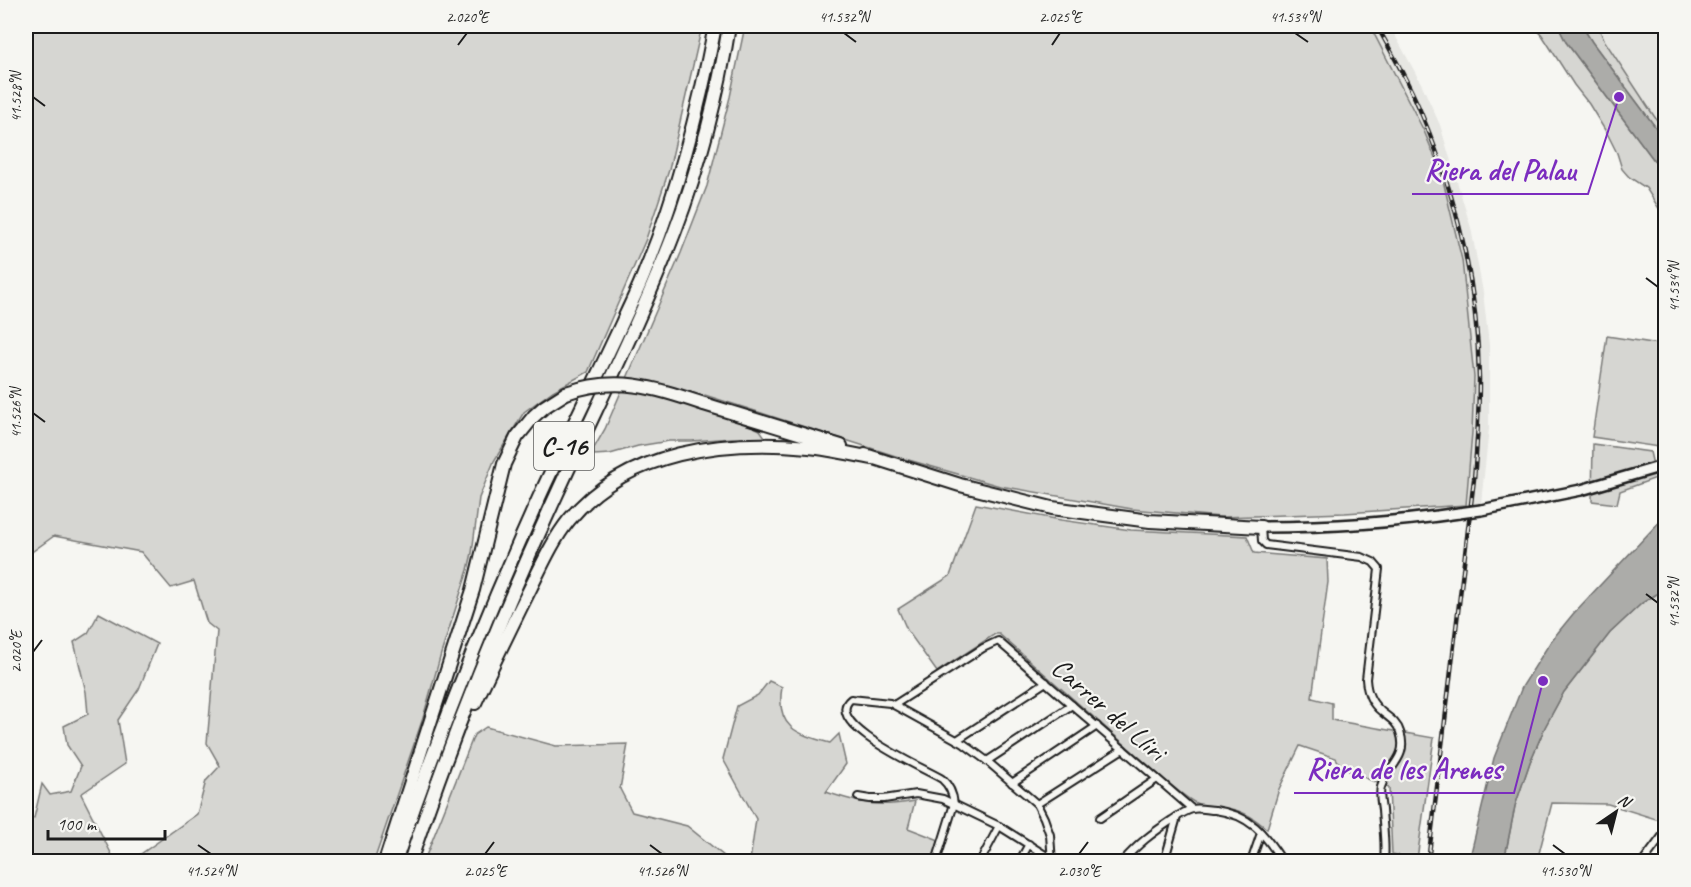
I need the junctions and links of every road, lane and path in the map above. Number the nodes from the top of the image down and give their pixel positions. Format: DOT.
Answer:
graph roads {
  1 [pos="715,26"];
  2 [pos="729,26"];
  3 [pos="872,458"];
  4 [pos="1665,465"];
  5 [pos="1261,527"];
  6 [pos="1046,682"];
  7 [pos="894,705"];
  8 [pos="1072,705"];
  9 [pos="1097,726"];
  10 [pos="957,740"];
  11 [pos="1123,749"];
  12 [pos="987,761"];
  13 [pos="442,771"];
  14 [pos="1157,779"];
  15 [pos="1012,783"];
  16 [pos="858,797"];
  17 [pos="954,804"];
  18 [pos="1037,804"];
  19 [pos="1192,809"];
  20 [pos="1177,817"];
  21 [pos="1100,818"];
  22 [pos="999,826"];
  23 [pos="1665,831"];
  24 [pos="1261,833"];
  25 [pos="1029,844"];
  26 [pos="1051,860"];
  27 [pos="385,861"];
  28 [pos="395,861"];
  29 [pos="410,861"];
  30 [pos="936,861"];
  31 [pos="980,861"];
  32 [pos="1019,861"];
  33 [pos="1122,861"];
  34 [pos="1164,861"];
  35 [pos="1251,861"];
  36 [pos="1283,861"];
  37 [pos="1384,861"];
  38 [pos="1643,861"];
  1 -- 28 [label="highway, C-16"];
  2 -- 13 [label="highway, C-16"];
  3 -- 5 [label="highway"];
  3 -- 13 [label="highway"];
  3 -- 27 [label="highway, bridge"];
  4 -- 5 [label="main road, bridge"];
  5 -- 37 [label="street"];
  6 -- 7 [label="street, Carrer del Lliri"];
  6 -- 8 [label="street, Carrer del Lliri"];
  6 -- 10 [label="street"];
  7 -- 10 [label="street"];
  7 -- 17 [label="street"];
  8 -- 9 [label="street, Carrer del Lliri"];
  8 -- 12 [label="street"];
  9 -- 11 [label="street, Carrer del Lliri"];
  9 -- 15 [label="street"];
  10 -- 12 [label="street"];
  11 -- 14 [label="street, Carrer del Lliri"];
  11 -- 18 [label="street"];
  12 -- 15 [label="street"];
  13 -- 29 [label="highway, C-16"];
  14 -- 19 [label="street, Carrer del Lliri"];
  14 -- 21 [label="street"];
  15 -- 18 [label="street"];
  16 -- 17 [label="street"];
  17 -- 22 [label="street"];
  17 -- 30 [label="street"];
  18 -- 26 [label="street"];
  19 -- 20 [label="street"];
  19 -- 24 [label="street"];
  20 -- 33 [label="street"];
  20 -- 34 [label="street"];
  22 -- 25 [label="street"];
  22 -- 31 [label="street"];
  23 -- 38 [label="street"];
  24 -- 35 [label="street"];
  24 -- 36 [label="street"];
  25 -- 26 [label="street"];
  25 -- 32 [label="street"];
}
